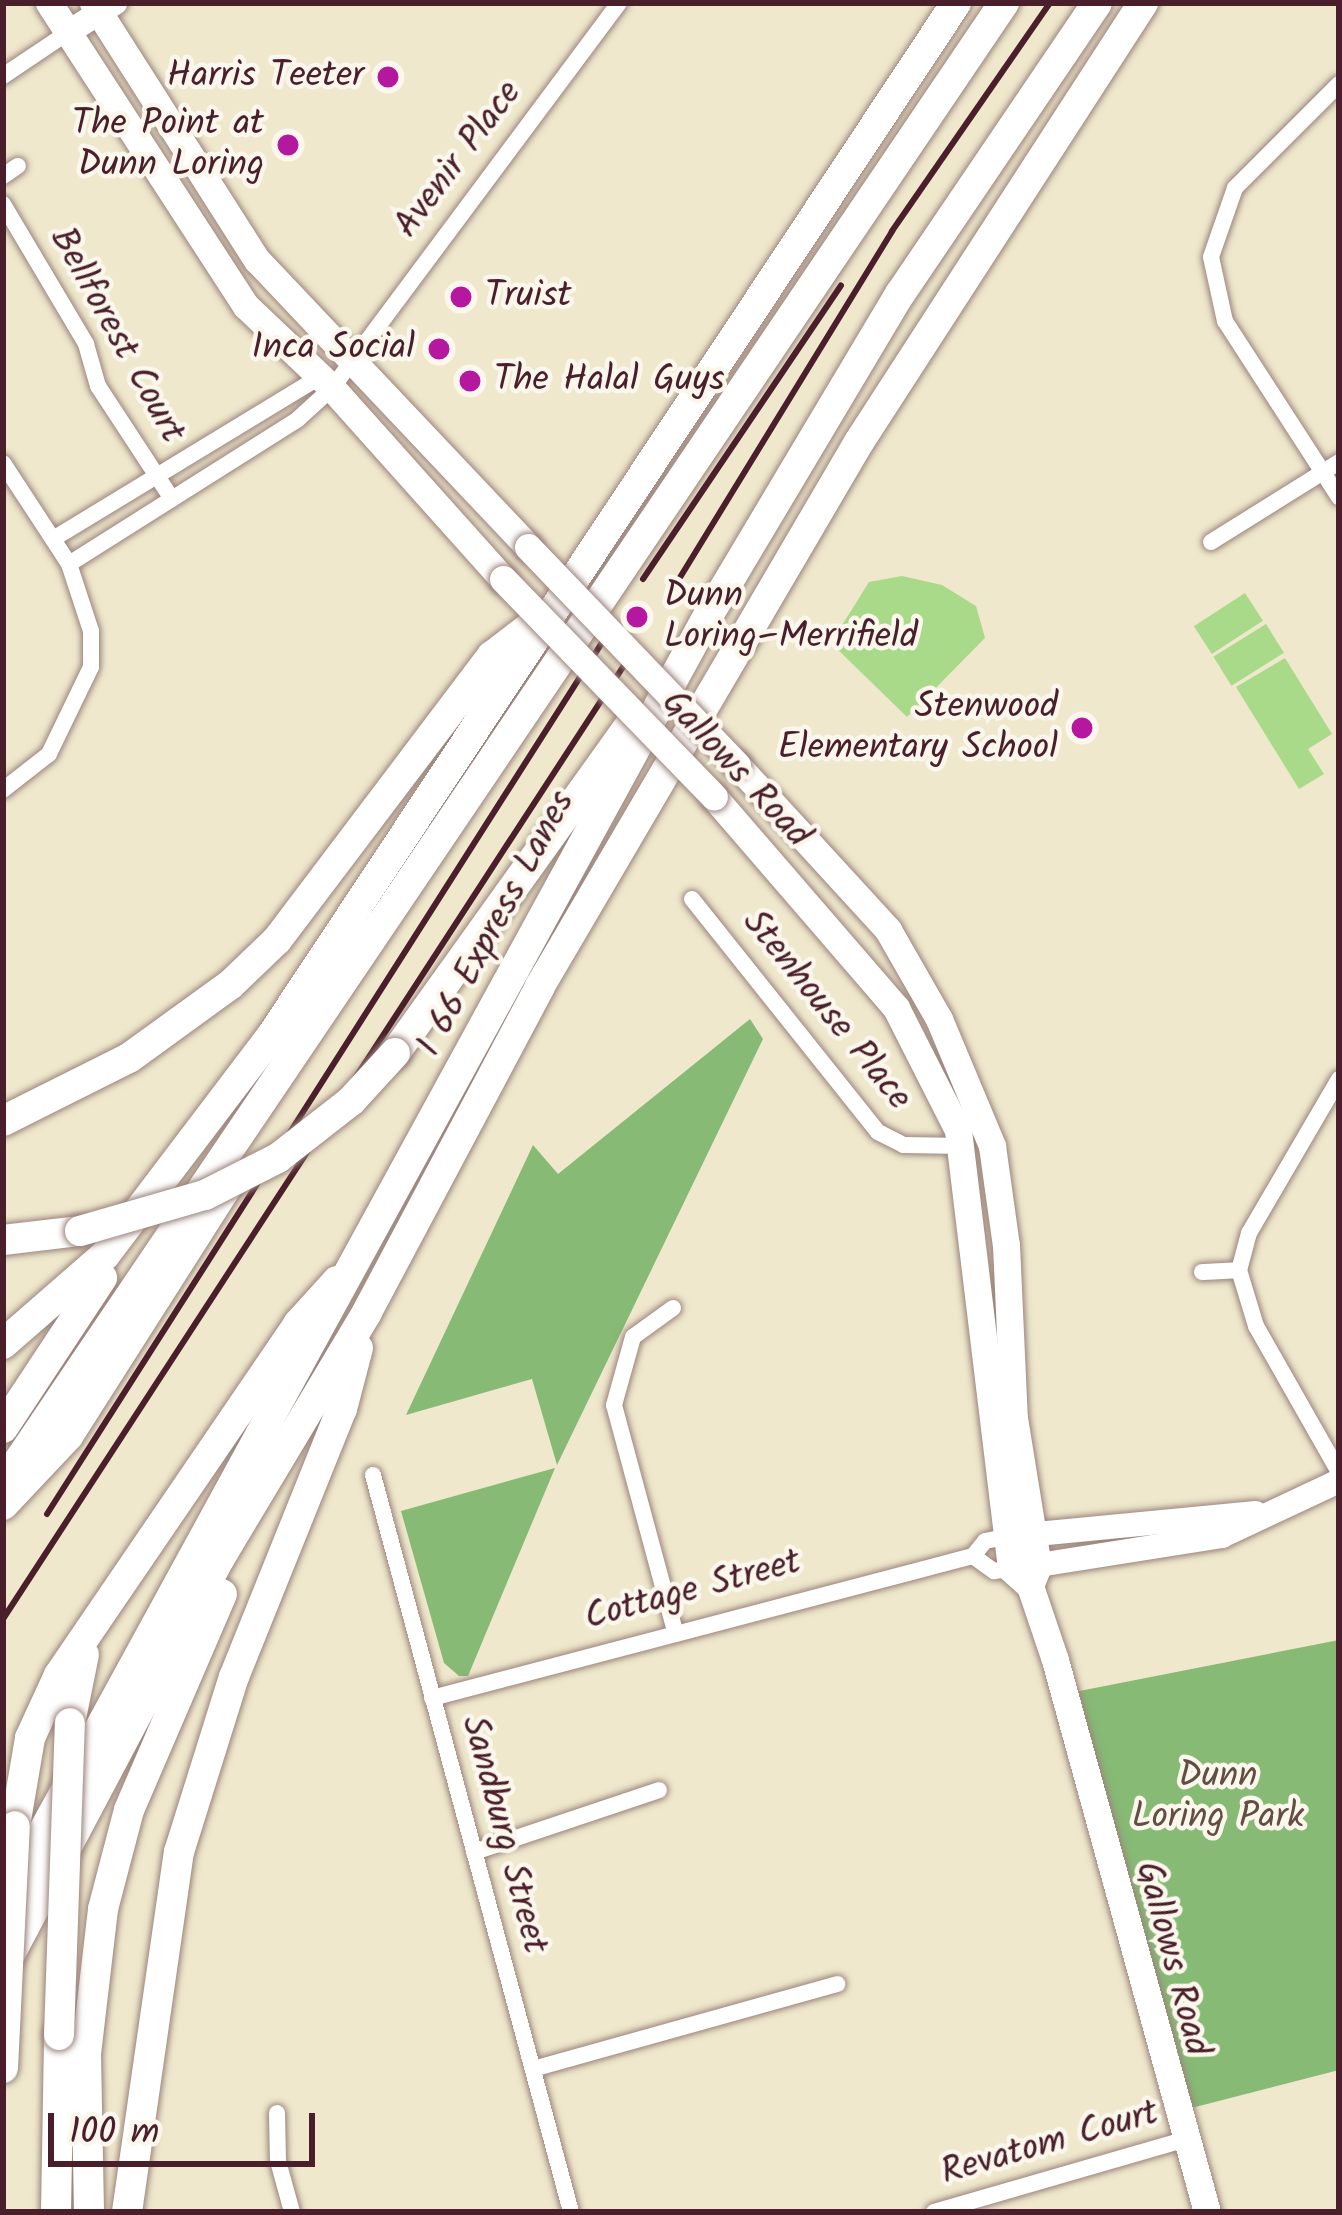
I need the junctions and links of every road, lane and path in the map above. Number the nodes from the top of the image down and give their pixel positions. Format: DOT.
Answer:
graph roads {
  1 [pos="50,3"];
  2 [pos="620,3"];
  3 [pos="956,3"];
  4 [pos="1004,3"];
  5 [pos="1097,3"];
  6 [pos="1143,3"];
  7 [pos="103,6"];
  8 [pos="67,33"];
  9 [pos="3,76"];
  10 [pos="1335,94"];
  11 [pos="3,204"];
  12 [pos="350,357"];
  13 [pos="326,383"];
  14 [pos="3,463"];
  15 [pos="1331,467"];
  16 [pos="156,475"];
  17 [pos="1339,497"];
  18 [pos="172,500"];
  19 [pos="53,539"];
  20 [pos="1211,542"];
  21 [pos="69,564"];
  22 [pos="559,604"];
  23 [pos="709,614"];
  24 [pos="470,789"];
  25 [pos="3,790"];
  26 [pos="692,899"];
  27 [pos="1339,1079"];
  28 [pos="3,1120"];
  29 [pos="962,1146"];
  30 [pos="992,1146"];
  31 [pos="177,1162"];
  32 [pos="3,1240"];
  33 [pos="365,1250"];
  34 [pos="1239,1270"];
  35 [pos="1202,1273"];
  36 [pos="673,1307"];
  37 [pos="368,1312"];
  38 [pos="3,1344"];
  39 [pos="3,1428"];
  40 [pos="1339,1472"];
  41 [pos="373,1475"];
  42 [pos="1339,1481"];
  43 [pos="3,1484"];
  44 [pos="253,1501"];
  45 [pos="3,1504"];
  46 [pos="1276,1511"];
  47 [pos="1018,1536"];
  48 [pos="973,1556"];
  49 [pos="130,1564"];
  50 [pos="1026,1574"];
  51 [pos="676,1634"];
  52 [pos="432,1698"];
  53 [pos="659,1790"];
  54 [pos="474,1852"];
  55 [pos="3,1904"];
  56 [pos="3,1969"];
  57 [pos="837,1984"];
  58 [pos="3,2068"];
  59 [pos="533,2068"];
  60 [pos="277,2113"];
  61 [pos="1184,2140"];
  62 [pos="56,2212"];
  63 [pos="88,2212"];
  64 [pos="127,2212"];
  65 [pos="292,2212"];
  66 [pos="572,2212"];
  67 [pos="934,2212"];
  68 [pos="1207,2212"];
  1 -- 8 [label="main road, Gallows Road"];
  2 -- 12 [label="street, Avenir Place"];
  3 -- 22 [label="highway"];
  4 -- 24 [label="highway"];
  5 -- 23 [label="highway, I 66 Express Lanes"];
  6 -- 37 [label="highway"];
  7 -- 8 [label="street"];
  7 -- 12 [label="main road, Gallows Road"];
  8 -- 9 [label="street"];
  8 -- 13 [label="main road, Gallows Road"];
  10 -- 15 [label="street"];
  11 -- 16 [label="street, Bellforest Court"];
  12 -- 13 [label="street, Avenir Place"];
  12 -- 30 [label="main road, Gallows Road, bridge"];
  13 -- 16 [label="street"];
  13 -- 18 [label="street"];
  13 -- 29 [label="main road, Gallows Road, bridge"];
  14 -- 19 [label="street"];
  15 -- 17 [label="street"];
  15 -- 20 [label="street"];
  16 -- 18 [label="street, Bellforest Court"];
  16 -- 19 [label="street"];
  18 -- 21 [label="street"];
  19 -- 21 [label="street"];
  21 -- 25 [label="street"];
  22 -- 28 [label="highway"];
  22 -- 31 [label="highway"];
  23 -- 32 [label="highway, bridge"];
  23 -- 33 [label="highway, I 66 Express Lanes"];
  24 -- 43 [label="highway"];
  24 -- 45 [label="highway"];
  26 -- 29 [label="street, Stenhouse Place"];
  27 -- 34 [label="street"];
  29 -- 30 [label="street, Stenhouse Place"];
  29 -- 47 [label="main road, Gallows Road"];
  30 -- 47 [label="main road, Gallows Road"];
  31 -- 38 [label="highway"];
  31 -- 39 [label="highway"];
  33 -- 49 [label="highway"];
  33 -- 55 [label="highway, I 66 Express Lanes"];
  34 -- 35 [label="street"];
  34 -- 40 [label="street"];
  36 -- 51 [label="street"];
  37 -- 44 [label="highway"];
  37 -- 64 [label="highway"];
  41 -- 52 [label="street, Sandburg Street"];
  42 -- 46 [label="street, Cottage Street"];
  44 -- 56 [label="highway"];
  44 -- 63 [label="highway"];
  46 -- 47 [label="street, Cottage Street"];
  46 -- 50 [label="street, Cottage Street"];
  47 -- 48 [label="street, Cottage Street"];
  47 -- 50 [label="main road, Gallows Road"];
  48 -- 50 [label="street, Cottage Street"];
  48 -- 51 [label="street, Cottage Street"];
  49 -- 58 [label="highway, bridge"];
  49 -- 62 [label="highway, bridge"];
  50 -- 61 [label="main road, Gallows Road"];
  51 -- 52 [label="street, Cottage Street"];
  52 -- 54 [label="street, Sandburg Street"];
  53 -- 54 [label="street"];
  54 -- 59 [label="street, Sandburg Street"];
  57 -- 59 [label="street"];
  59 -- 66 [label="street, Sandburg Street"];
  60 -- 65 [label="street"];
  61 -- 67 [label="street, Revatom Court"];
  61 -- 68 [label="main road, Gallows Road"];
}
